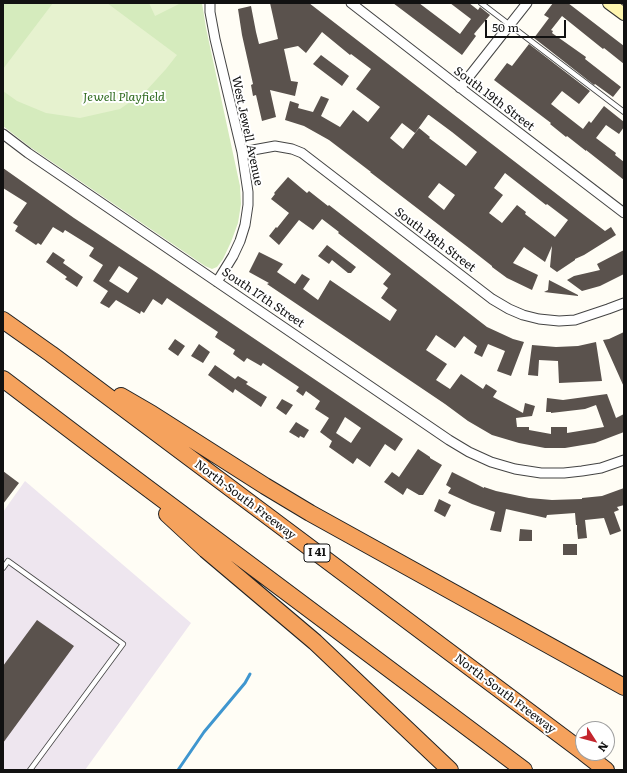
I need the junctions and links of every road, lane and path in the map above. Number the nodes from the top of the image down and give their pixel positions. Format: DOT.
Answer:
graph roads {
  1 [pos="210,3"];
  2 [pos="351,3"];
  3 [pos="481,3"];
  4 [pos="527,3"];
  5 [pos="609,3"];
  6 [pos="624,14"];
  7 [pos="510,25"];
  8 [pos="460,88"];
  9 [pos="624,112"];
  10 [pos="3,134"];
  11 [pos="242,152"];
  12 [pos="624,213"];
  13 [pos="217,282"];
  14 [pos="624,303"];
  15 [pos="3,320"];
  16 [pos="51,354"];
  17 [pos="3,379"];
  18 [pos="98,451"];
  19 [pos="624,460"];
  20 [pos="3,568"];
  21 [pos="624,687"];
  22 [pos="575,747"];
  23 [pos="594,761"];
  24 [pos="30,770"];
  25 [pos="450,770"];
  26 [pos="524,770"];
  27 [pos="606,770"];
  1 -- 11 [label="street, West Jewell Avenue"];
  2 -- 8 [label="street, South 19th Street"];
  3 -- 7 [label="lane"];
  4 -- 7 [label="street"];
  5 -- 6 [label="street"];
  7 -- 8 [label="street"];
  7 -- 9 [label="lane"];
  8 -- 12 [label="street, South 19th Street"];
  10 -- 13 [label="street, South 17th Street"];
  11 -- 13 [label="street, West Jewell Avenue"];
  11 -- 14 [label="street, South 18th Street"];
  13 -- 19 [label="street, South 17th Street"];
  15 -- 16 [label="highway, North-South Freeway / I 41"];
  16 -- 21 [label="highway"];
  16 -- 22 [label="highway, North-South Freeway / I 41"];
  17 -- 18 [label="highway"];
  18 -- 25 [label="highway"];
  18 -- 26 [label="highway"];
  20 -- 24 [label="lane"];
  23 -- 27 [label="highway, North-South Freeway / I 41"];
}
